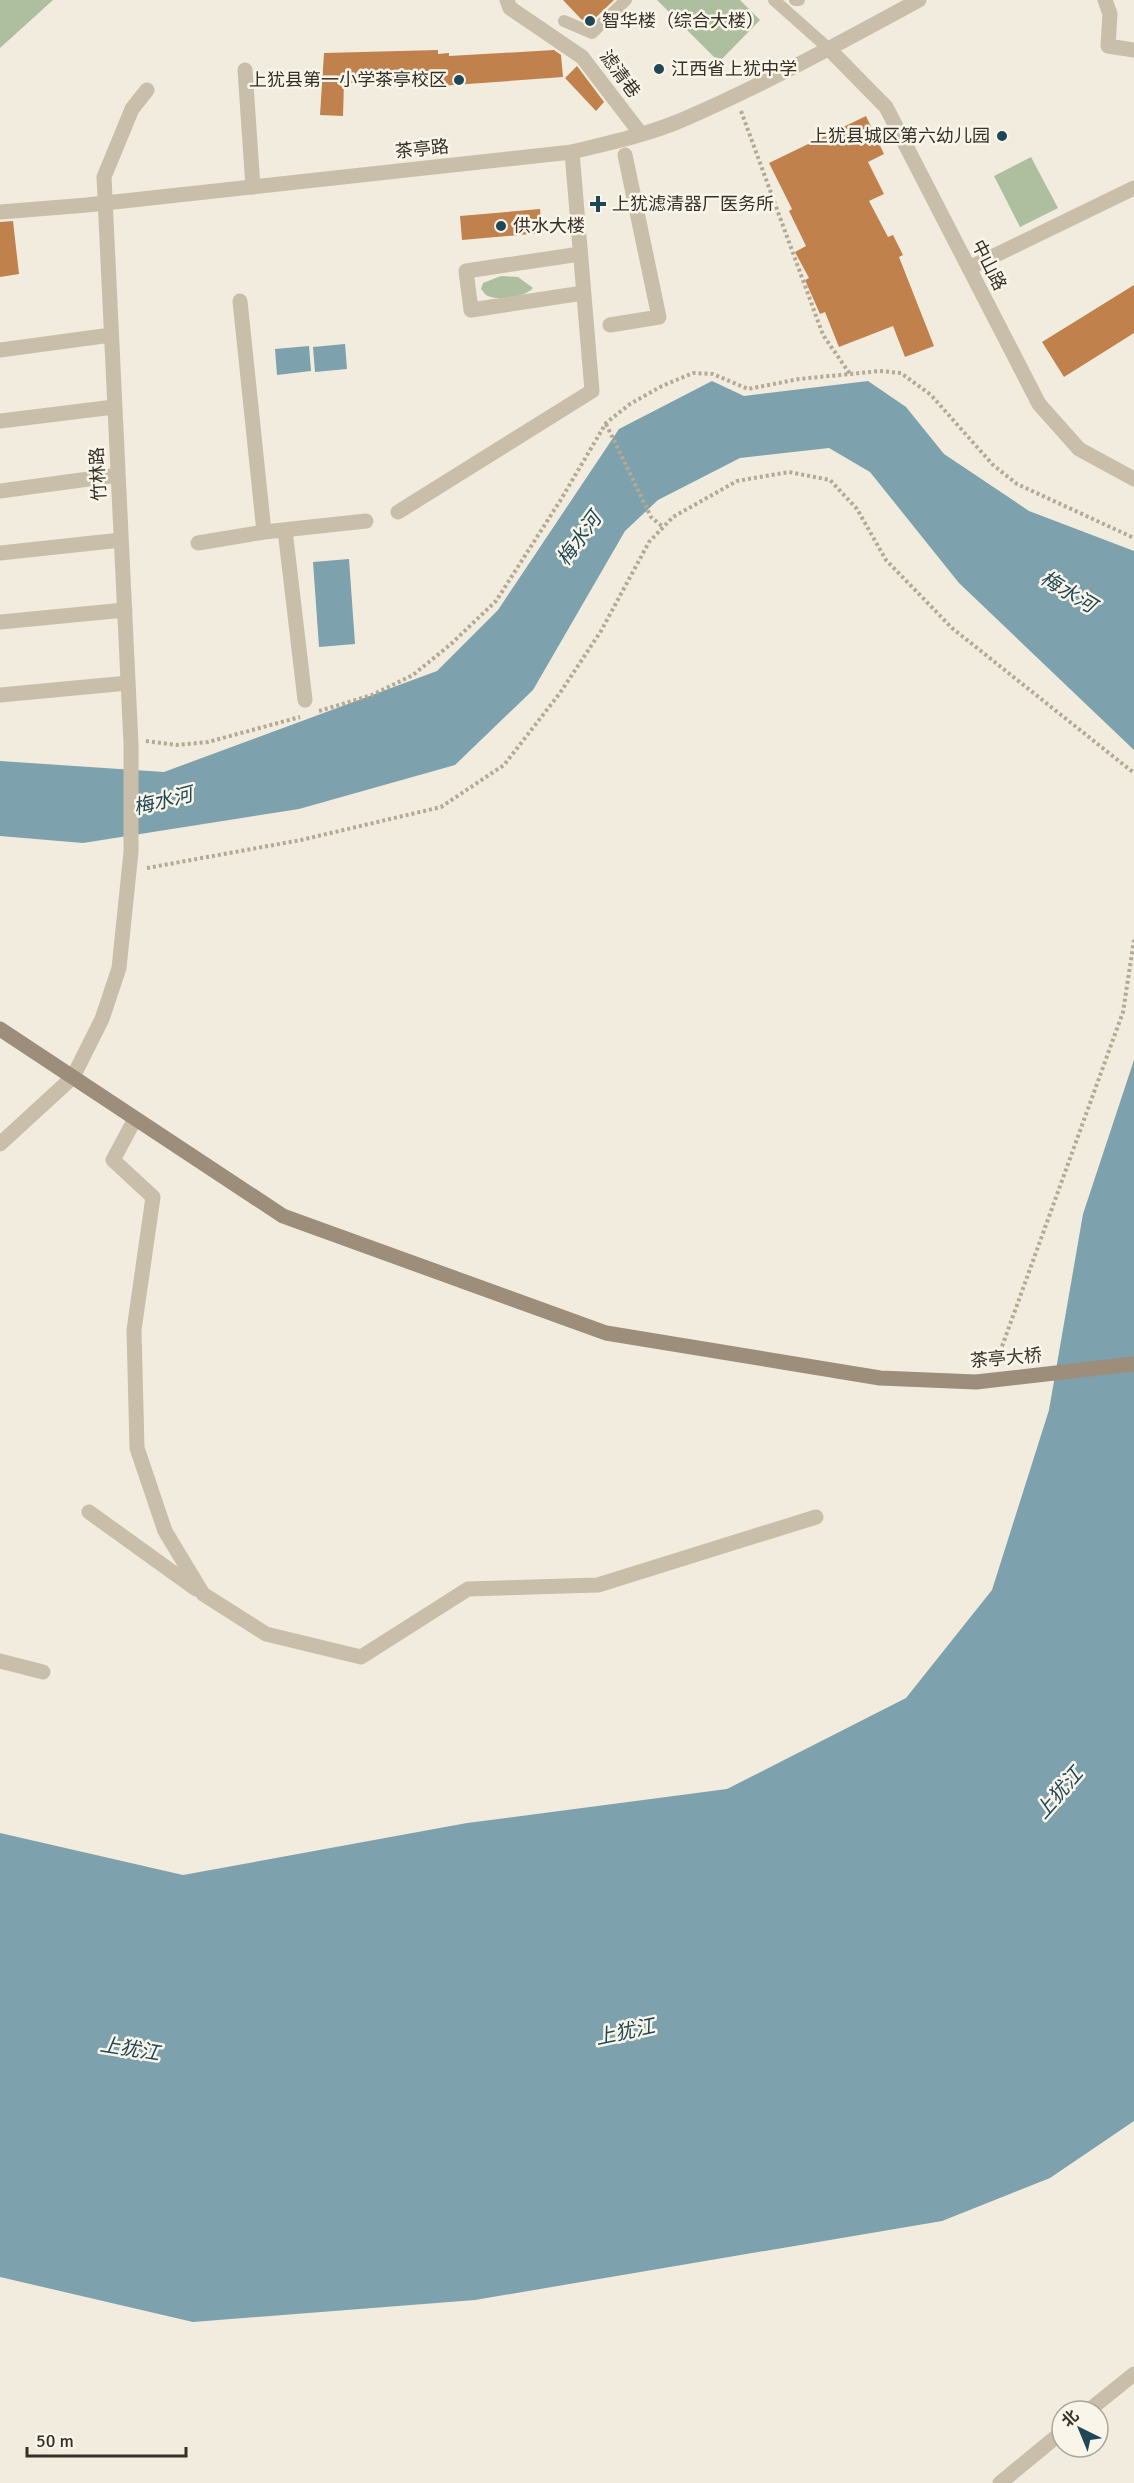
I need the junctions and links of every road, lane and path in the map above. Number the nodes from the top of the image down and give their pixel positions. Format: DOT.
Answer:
graph roads {
  1 [pos="507,0"];
  2 [pos="626,0"];
  3 [pos="774,0"];
  4 [pos="795,0"];
  5 [pos="799,0"];
  6 [pos="919,0"];
  7 [pos="1105,0"];
  8 [pos="564,21"];
  9 [pos="828,48"];
  10 [pos="1134,50"];
  11 [pos="245,70"];
  12 [pos="147,90"];
  13 [pos="740,107"];
  14 [pos="641,134"];
  15 [pos="572,152"];
  16 [pos="625,155"];
  17 [pos="253,186"];
  18 [pos="1134,189"];
  19 [pos="104,203"];
  20 [pos="0,212"];
  21 [pos="580,254"];
  22 [pos="969,268"];
  23 [pos="583,293"];
  24 [pos="240,301"];
  25 [pos="610,325"];
  26 [pos="111,335"];
  27 [pos="0,350"];
  28 [pos="850,374"];
  29 [pos="114,407"];
  30 [pos="0,421"];
  31 [pos="606,423"];
  32 [pos="118,475"];
  33 [pos="1134,479"];
  34 [pos="0,491"];
  35 [pos="398,512"];
  36 [pos="366,521"];
  37 [pos="663,527"];
  38 [pos="285,530"];
  39 [pos="264,532"];
  40 [pos="1134,538"];
  41 [pos="121,540"];
  42 [pos="198,543"];
  43 [pos="0,553"];
  44 [pos="125,610"];
  45 [pos="0,622"];
  46 [pos="128,683"];
  47 [pos="0,695"];
  48 [pos="305,700"];
  49 [pos="131,742"];
  50 [pos="1134,773"];
  51 [pos="129,871"];
  52 [pos="1134,940"];
  53 [pos="0,1029"];
  54 [pos="73,1077"];
  55 [pos="135,1119"];
  56 [pos="0,1144"];
  57 [pos="1000,1352"];
  58 [pos="1134,1364"];
  59 [pos="89,1512"];
  60 [pos="816,1517"];
  61 [pos="203,1594"];
  62 [pos="0,1661"];
  63 [pos="43,1672"];
  64 [pos="1134,2374"];
  65 [pos="1103,2399"];
  66 [pos="1050,2442"];
  67 [pos="1000,2483"];
  1 -- 14 [label="street, 滤清巷"];
  2 -- 8 [label="lane"];
  3 -- 9 [label="lane"];
  4 -- 5 [label="lane"];
  6 -- 9 [label="street, 茶亭路"];
  7 -- 10 [label="street"];
  9 -- 14 [label="street, 茶亭路"];
  9 -- 22 [label="street, 中山路"];
  11 -- 17 [label="street"];
  12 -- 19 [label="street, 竹林路"];
  13 -- 28 [label="path"];
  14 -- 15 [label="street, 茶亭路"];
  15 -- 17 [label="street, 茶亭路"];
  15 -- 21 [label="street"];
  16 -- 25 [label="street"];
  17 -- 19 [label="street, 茶亭路"];
  18 -- 22 [label="street"];
  19 -- 20 [label="street, 茶亭路"];
  19 -- 26 [label="street, 竹林路"];
  21 -- 23 [label="street"];
  21 -- 23 [label="street"];
  22 -- 33 [label="street, 中山路"];
  23 -- 35 [label="street"];
  24 -- 39 [label="street"];
  26 -- 27 [label="street"];
  26 -- 29 [label="street, 竹林路"];
  28 -- 31 [label="path"];
  28 -- 40 [label="path"];
  29 -- 30 [label="street"];
  29 -- 32 [label="street, 竹林路"];
  31 -- 37 [label="path"];
  31 -- 49 [label="path"];
  32 -- 34 [label="street"];
  32 -- 41 [label="street, 竹林路"];
  36 -- 38 [label="street"];
  37 -- 50 [label="path"];
  37 -- 51 [label="path"];
  38 -- 39 [label="street"];
  38 -- 48 [label="street"];
  39 -- 42 [label="street"];
  41 -- 43 [label="street"];
  41 -- 44 [label="street, 竹林路"];
  44 -- 45 [label="street"];
  44 -- 46 [label="street, 竹林路"];
  46 -- 47 [label="street"];
  46 -- 49 [label="street, 竹林路"];
  49 -- 51 [label="street, 竹林路"];
  51 -- 54 [label="street, 竹林路"];
  52 -- 57 [label="path"];
  53 -- 54 [label="main road, 茶亭大桥"];
  54 -- 55 [label="main road, 茶亭大桥"];
  54 -- 56 [label="street"];
  55 -- 58 [label="main road, 茶亭大桥"];
  55 -- 61 [label="street"];
  59 -- 61 [label="street"];
  60 -- 61 [label="street"];
  62 -- 63 [label="street"];
  64 -- 65 [label="street"];
  66 -- 67 [label="street"];
}
